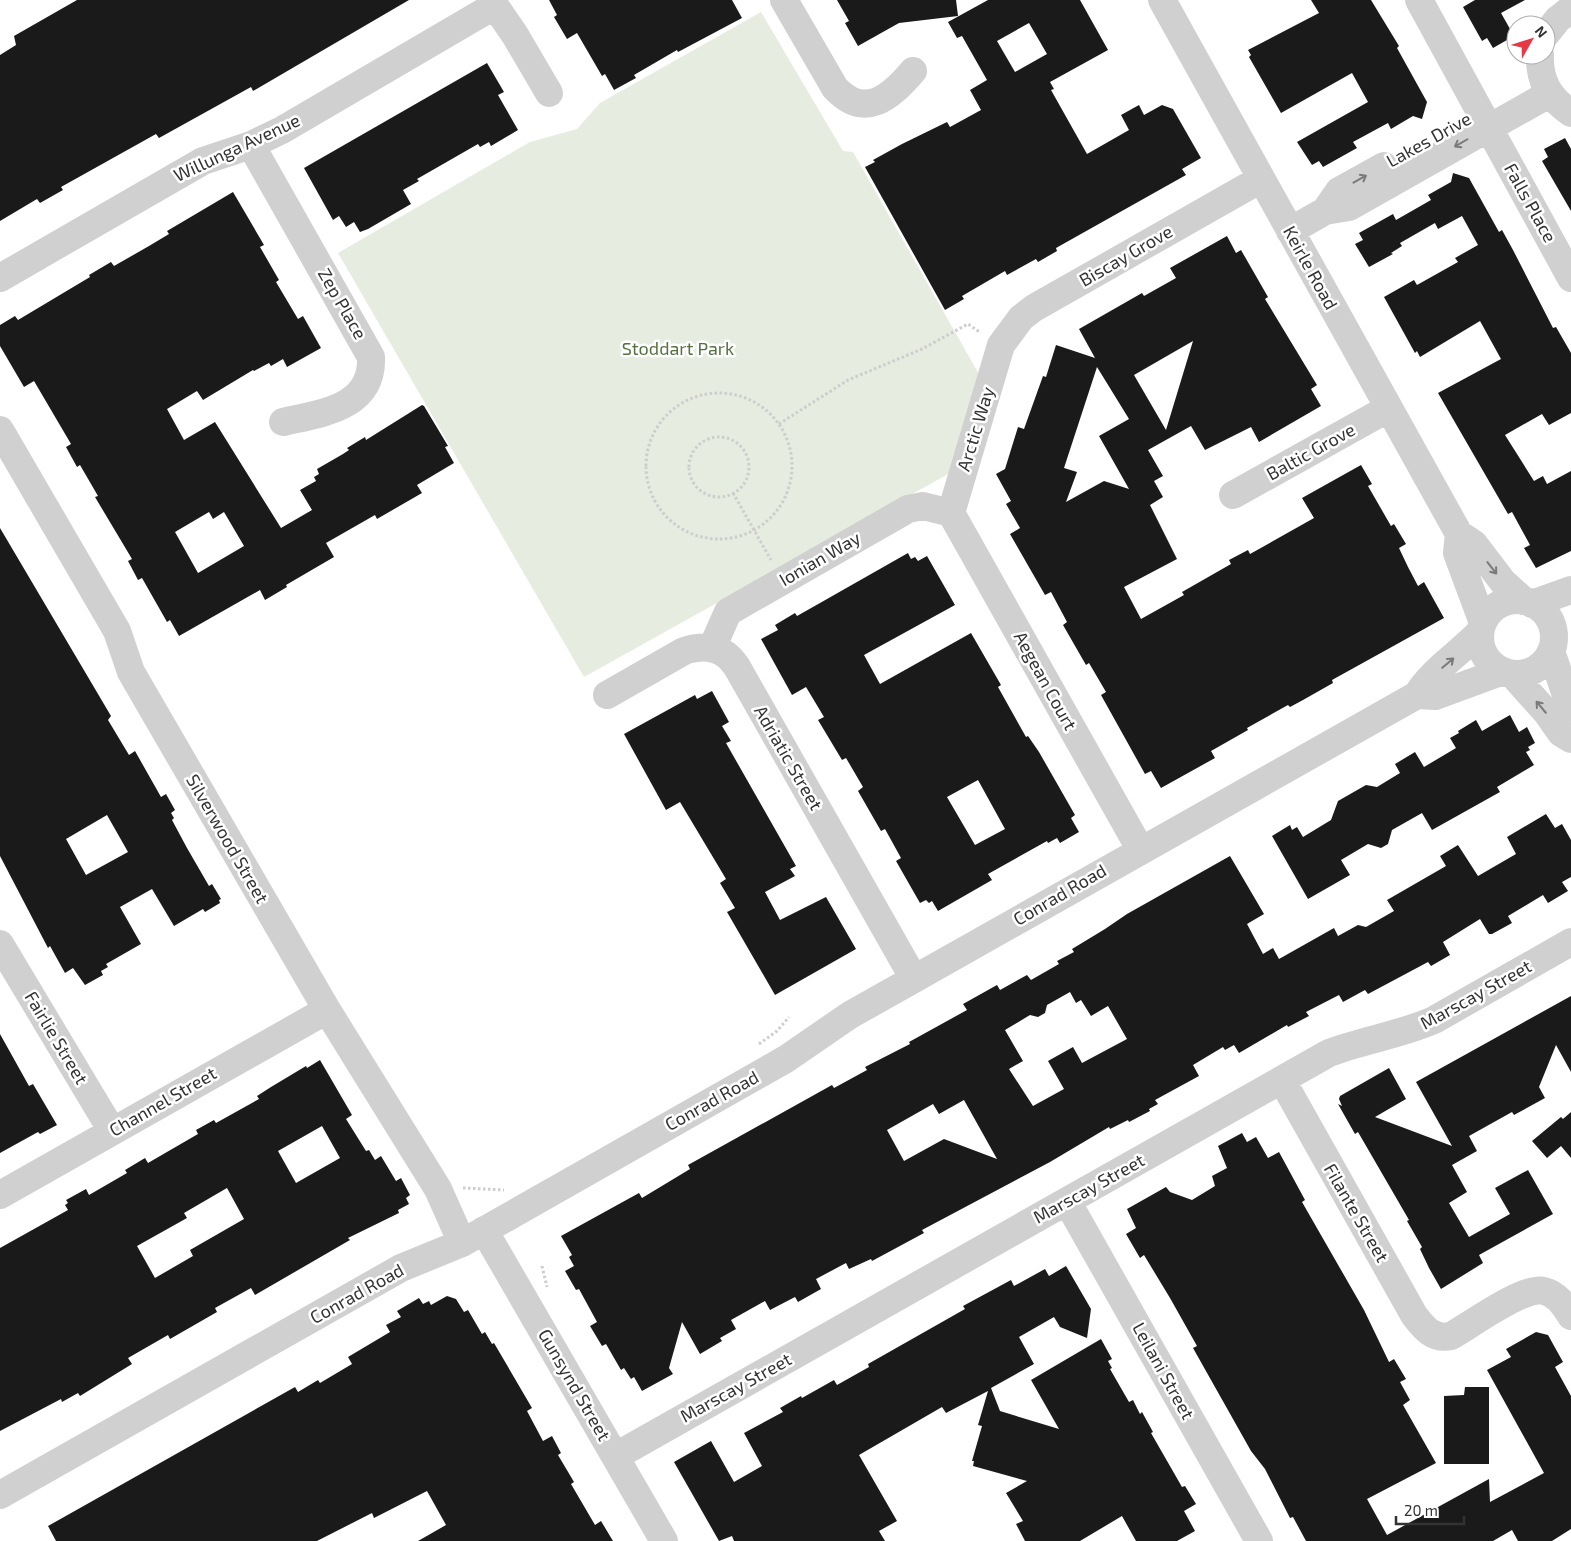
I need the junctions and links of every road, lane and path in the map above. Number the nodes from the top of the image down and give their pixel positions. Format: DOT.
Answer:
graph roads {
  1 [pos="784,0"];
  2 [pos="1162,0"];
  3 [pos="1419,0"];
  4 [pos="492,3"];
  5 [pos="1571,9"];
  6 [pos="1556,22"];
  7 [pos="913,71"];
  8 [pos="1543,75"];
  9 [pos="550,93"];
  10 [pos="1571,113"];
  11 [pos="1485,119"];
  12 [pos="251,145"];
  13 [pos="1261,179"];
  14 [pos="1290,231"];
  15 [pos="0,278"];
  16 [pos="1571,278"];
  17 [pos="1001,345"];
  18 [pos="1389,408"];
  19 [pos="283,422"];
  20 [pos="779,424"];
  21 [pos="0,430"];
  22 [pos="734,493"];
  23 [pos="1233,495"];
  24 [pos="951,513"];
  25 [pos="755,530"];
  26 [pos="1460,534"];
  27 [pos="782,580"];
  28 [pos="1571,590"];
  29 [pos="1528,603"];
  30 [pos="1482,628"];
  31 [pos="1559,640"];
  32 [pos="712,648"];
  33 [pos="1507,673"];
  34 [pos="607,695"];
  35 [pos="1417,695"];
  36 [pos="1571,710"];
  37 [pos="1571,739"];
  38 [pos="1140,849"];
  39 [pos="1571,942"];
  40 [pos="0,944"];
  41 [pos="914,978"];
  42 [pos="327,1010"];
  43 [pos="1282,1080"];
  44 [pos="112,1132"];
  45 [pos="512,1187"];
  46 [pos="457,1188"];
  47 [pos="0,1195"];
  48 [pos="1067,1201"];
  49 [pos="473,1236"];
  50 [pos="1571,1316"];
  51 [pos="616,1456"];
  52 [pos="0,1495"];
  53 [pos="664,1541"];
  54 [pos="1259,1541"];
  1 -- 7 [label="street"];
  2 -- 13 [label="street, Keirle Road"];
  3 -- 11 [label="street, Falls Place"];
  4 -- 9 [label="street"];
  4 -- 12 [label="street, Willunga Avenue"];
  5 -- 6 [label="street"];
  8 -- 10 [label="street"];
  8 -- 11 [label="street, Lakes Drive"];
  11 -- 14 [label="street, Lakes Drive"];
  11 -- 16 [label="street, Falls Place"];
  12 -- 15 [label="street, Willunga Avenue"];
  12 -- 19 [label="street, Zep Place"];
  13 -- 14 [label="street, Keirle Road"];
  13 -- 17 [label="street, Biscay Grove"];
  14 -- 18 [label="street, Keirle Road"];
  17 -- 20 [label="path"];
  17 -- 24 [label="street, Arctic Way"];
  18 -- 23 [label="street, Baltic Grove"];
  18 -- 26 [label="street, Keirle Road"];
  20 -- 25 [label="path"];
  20 -- 25 [label="path"];
  21 -- 42 [label="street, Silverwood Street"];
  22 -- 22 [label="path"];
  22 -- 25 [label="path"];
  24 -- 27 [label="street, Ionian Way"];
  24 -- 38 [label="street, Aegean Court"];
  25 -- 27 [label="path"];
  26 -- 29 [label="street, Keirle Road, one-way"];
  26 -- 30 [label="street"];
  27 -- 32 [label="street, Ionian Way"];
  28 -- 29 [label="street"];
  29 -- 30 [label="street"];
  29 -- 31 [label="street"];
  30 -- 33 [label="street"];
  35 -- 30 [label="street, Conrad Road, one-way"];
  31 -- 33 [label="street"];
  31 -- 36 [label="street"];
  32 -- 34 [label="street"];
  32 -- 41 [label="street, Adriatic Street"];
  33 -- 35 [label="street, Conrad Road"];
  37 -- 33 [label="street, one-way"];
  35 -- 38 [label="street, Conrad Road"];
  38 -- 41 [label="street, Conrad Road"];
  39 -- 43 [label="street, Marscay Street"];
  40 -- 44 [label="street, Fairlie Street"];
  41 -- 49 [label="street, Conrad Road"];
  42 -- 44 [label="street, Channel Street"];
  42 -- 49 [label="street, Silverwood Street"];
  43 -- 48 [label="street, Marscay Street"];
  43 -- 50 [label="street, Filante Street"];
  44 -- 47 [label="street, Channel Street"];
  45 -- 46 [label="path"];
  48 -- 51 [label="street, Marscay Street"];
  48 -- 54 [label="street, Leilani Street"];
  49 -- 51 [label="street, Gunsynd Street"];
  49 -- 52 [label="street, Conrad Road"];
  51 -- 53 [label="street, Gunsynd Street"];
}
